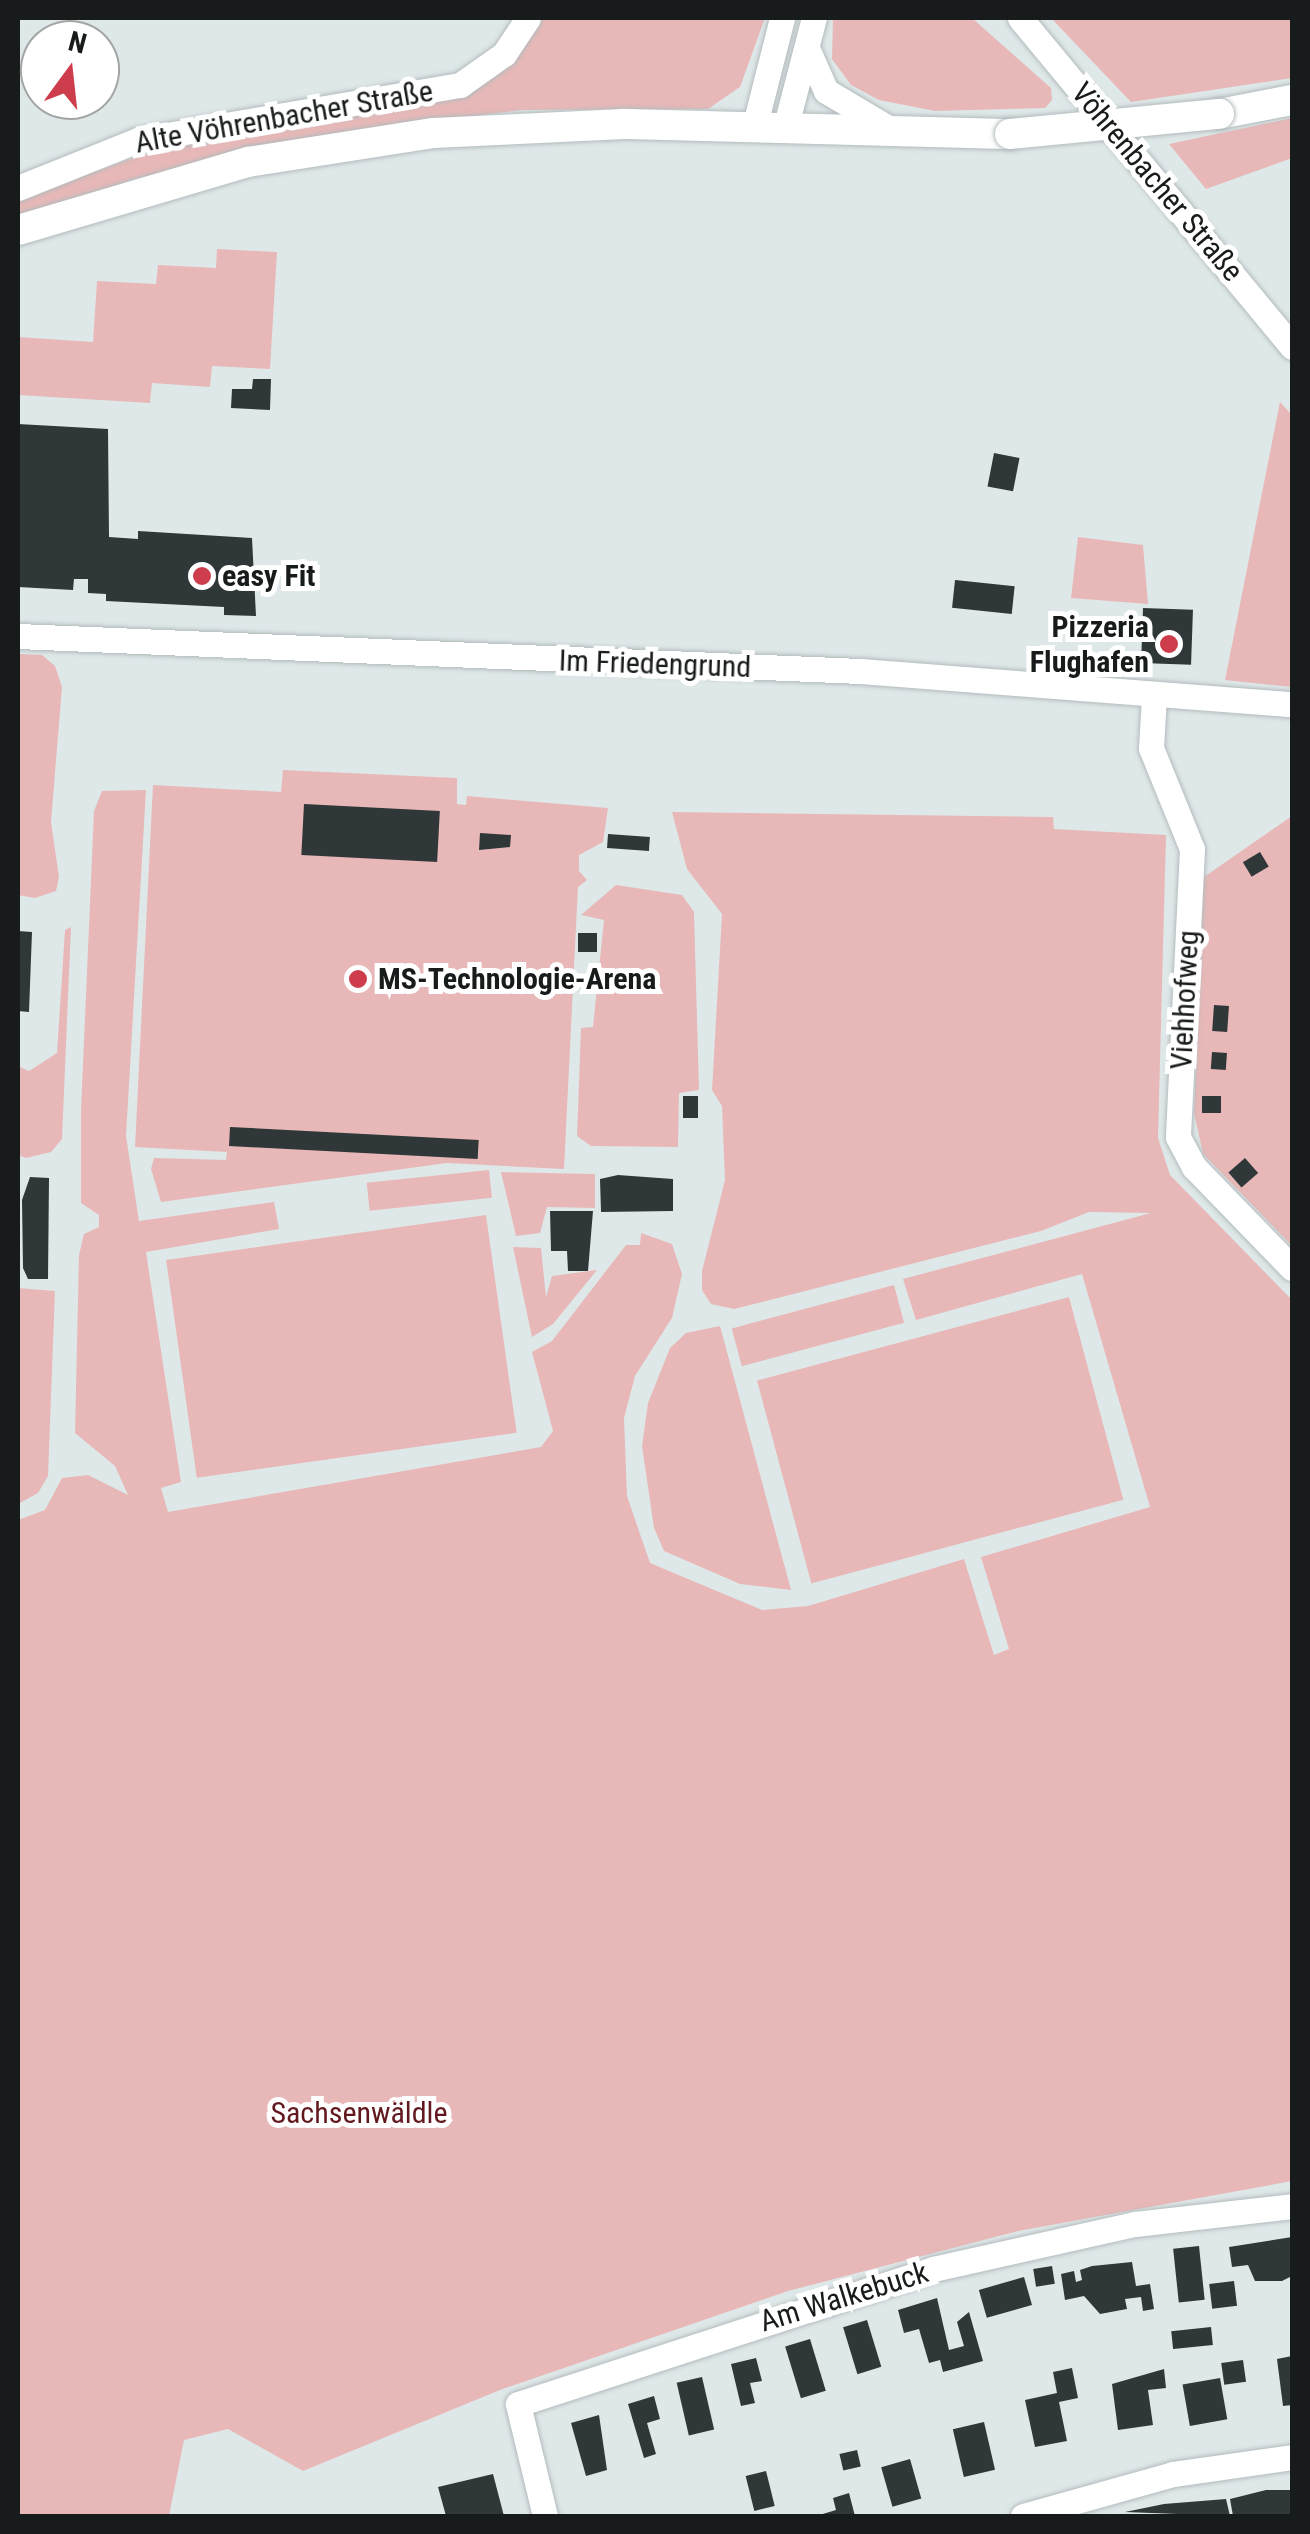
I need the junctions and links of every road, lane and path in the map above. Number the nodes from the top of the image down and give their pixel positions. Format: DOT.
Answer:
graph roads {
  1 [pos="528,18"];
  2 [pos="782,18"];
  3 [pos="814,18"];
  4 [pos="1020,18"];
  5 [pos="807,48"];
  6 [pos="1292,100"];
  7 [pos="754,128"];
  8 [pos="785,129"];
  9 [pos="894,132"];
  10 [pos="18,188"];
  11 [pos="18,230"];
  12 [pos="1292,348"];
  13 [pos="18,636"];
  14 [pos="1154,696"];
  15 [pos="1292,704"];
  16 [pos="1292,1268"];
  17 [pos="1292,2206"];
  18 [pos="1292,2458"];
  19 [pos="545,2516"];
  20 [pos="1023,2516"];
  1 -- 10 [label="street, Alte Vöhrenbacher Straße"];
  2 -- 7 [label="street"];
  3 -- 5 [label="street"];
  4 -- 12 [label="street, Vöhrenbacher Straße"];
  5 -- 8 [label="street"];
  5 -- 9 [label="street"];
  6 -- 9 [label="main road, bridge"];
  7 -- 8 [label="main road"];
  7 -- 11 [label="main road"];
  8 -- 9 [label="main road"];
  13 -- 14 [label="street, Im Friedengrund"];
  14 -- 15 [label="street, Im Friedengrund"];
  14 -- 16 [label="street, Viehhofweg"];
  17 -- 19 [label="street, Am Walkebuck"];
  18 -- 20 [label="street"];
}
